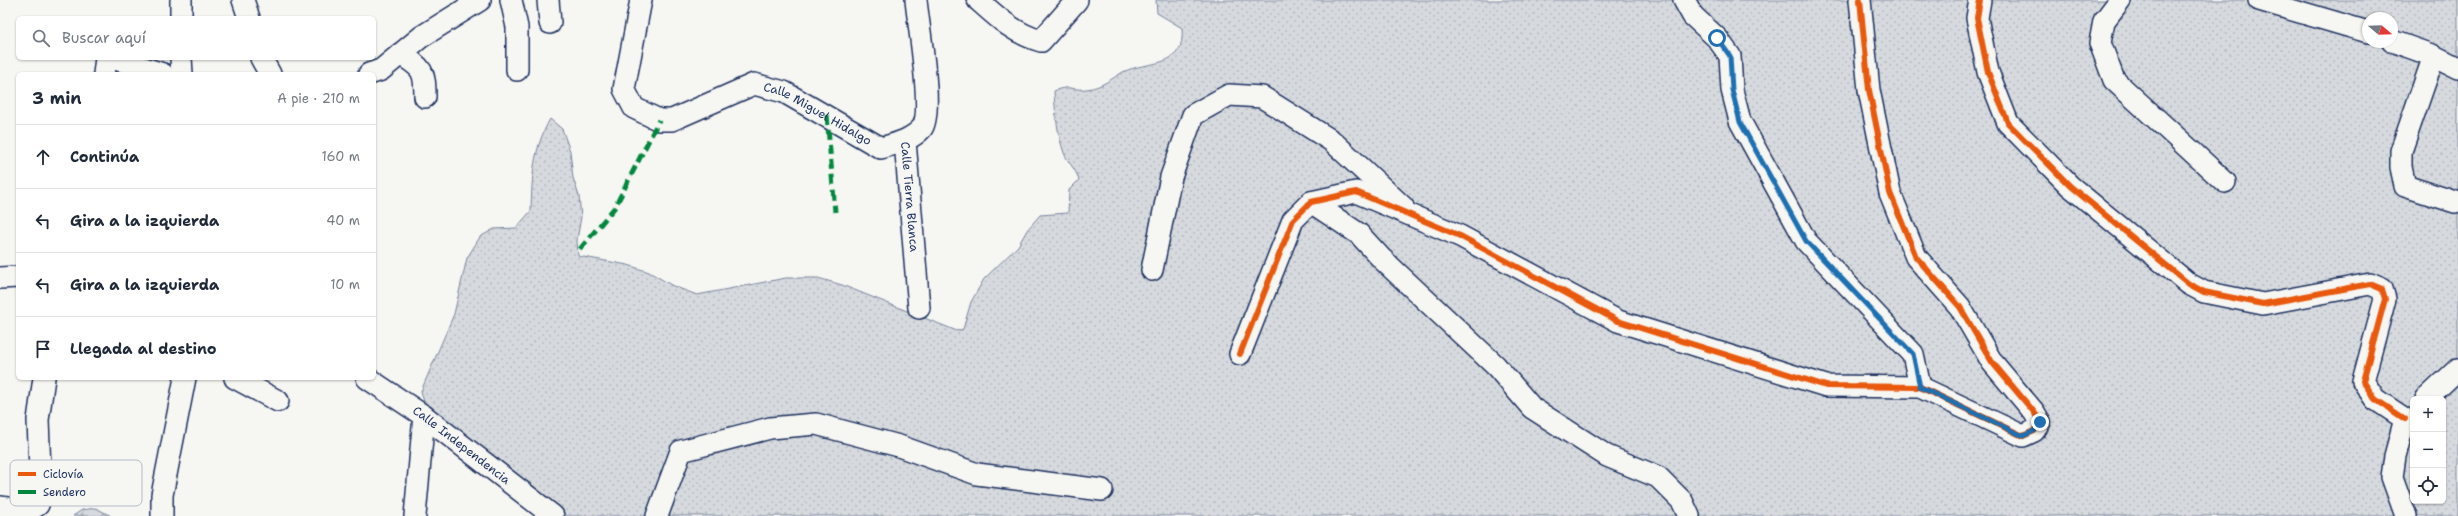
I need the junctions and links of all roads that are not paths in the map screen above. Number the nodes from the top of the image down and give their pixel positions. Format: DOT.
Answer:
graph roads {
  1 [pos="181,0"];
  2 [pos="243,0"];
  3 [pos="480,0"];
  4 [pos="511,0"];
  5 [pos="548,0"];
  6 [pos="640,0"];
  7 [pos="916,0"];
  8 [pos="978,0"];
  9 [pos="1077,0"];
  10 [pos="1684,0"];
  11 [pos="1860,0"];
  12 [pos="1980,0"];
  13 [pos="2120,0"];
  14 [pos="2259,0"];
  15 [pos="181,16"];
  16 [pos="248,16"];
  17 [pos="550,23"];
  18 [pos="2362,30"];
  19 [pos="2398,43"];
  20 [pos="400,54"];
  21 [pos="2434,56"];
  22 [pos="106,60"];
  23 [pos="118,60"];
  24 [pos="181,60"];
  25 [pos="262,60"];
  26 [pos="2458,68"];
  27 [pos="517,70"];
  28 [pos="104,72"];
  29 [pos="157,72"];
  30 [pos="182,72"];
  31 [pos="269,72"];
  32 [pos="375,72"];
  33 [pos="425,97"];
  34 [pos="905,141"];
  35 [pos="2225,182"];
  36 [pos="1311,202"];
  37 [pos="2455,202"];
  38 [pos="1413,216"];
  39 [pos="1152,270"];
  40 [pos="16,277"];
  41 [pos="0,278"];
  42 [pos="919,308"];
  43 [pos="1240,354"];
  44 [pos="2458,368"];
  45 [pos="44,380"];
  46 [pos="185,380"];
  47 [pos="239,380"];
  48 [pos="371,380"];
  49 [pos="1920,387"];
  50 [pos="2429,396"];
  51 [pos="278,401"];
  52 [pos="2409,415"];
  53 [pos="424,416"];
  54 [pos="40,460"];
  55 [pos="1102,490"];
  56 [pos="36,506"];
  57 [pos="0,507"];
  58 [pos="162,516"];
  59 [pos="415,516"];
  60 [pos="553,516"];
  61 [pos="657,516"];
  62 [pos="1689,516"];
  63 [pos="2406,516"];
  1 -- 15 [label="street"];
  2 -- 16 [label="street"];
  3 -- 20 [label="street"];
  4 -- 27 [label="street"];
  5 -- 17 [label="street"];
  6 -- 34 [label="street, Calle Miguel Hidalgo"];
  7 -- 34 [label="street, Calle Tierra Blanca"];
  8 -- 9 [label="street"];
  10 -- 49 [label="street"];
  11 -- 49 [label="street"];
  12 -- 52 [label="street"];
  13 -- 35 [label="street"];
  14 -- 18 [label="street"];
  19 -- 21 [label="street"];
  20 -- 32 [label="street"];
  20 -- 33 [label="street"];
  21 -- 26 [label="street"];
  21 -- 37 [label="street"];
  22 -- 28 [label="street"];
  23 -- 29 [label="street"];
  24 -- 30 [label="street"];
  25 -- 31 [label="street"];
  34 -- 42 [label="street, Calle Tierra Blanca"];
  36 -- 38 [label="street"];
  36 -- 43 [label="street"];
  36 -- 62 [label="street"];
  38 -- 39 [label="street"];
  38 -- 49 [label="street"];
  40 -- 41 [label="street"];
  44 -- 50 [label="street"];
  45 -- 54 [label="street"];
  46 -- 58 [label="street"];
  47 -- 51 [label="street"];
  48 -- 53 [label="street, Calle Independencia"];
  52 -- 63 [label="street"];
  53 -- 59 [label="street"];
  53 -- 60 [label="street, Calle Independencia"];
  55 -- 61 [label="street"];
  56 -- 57 [label="street"];
}
